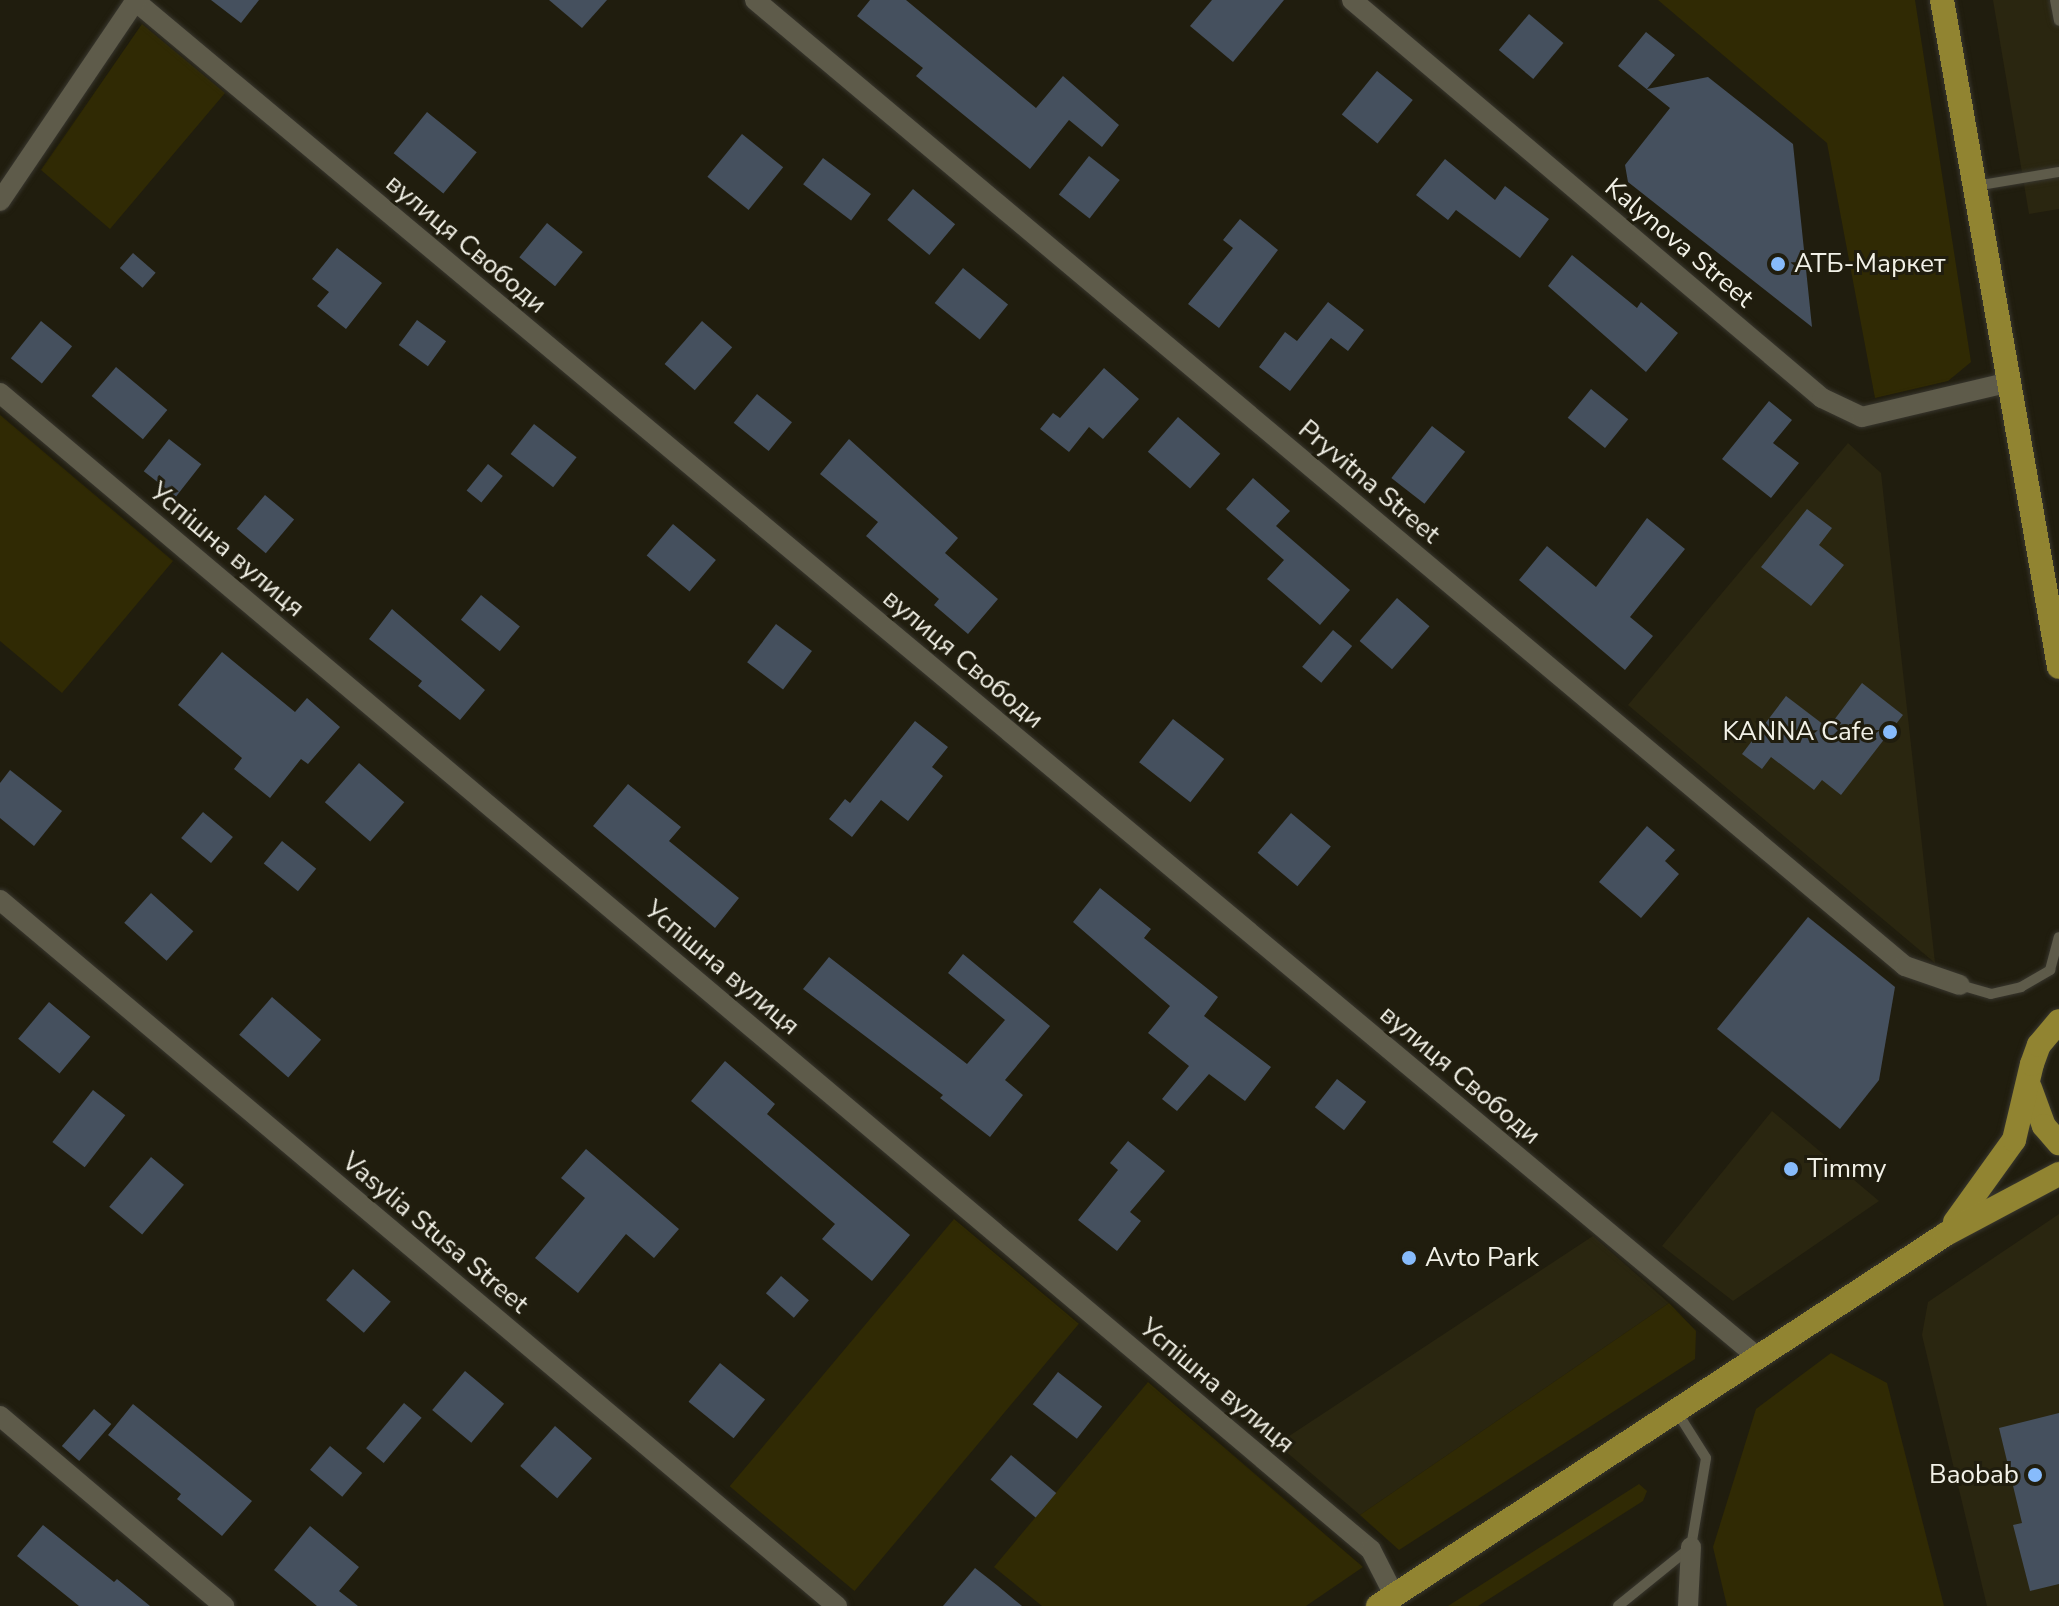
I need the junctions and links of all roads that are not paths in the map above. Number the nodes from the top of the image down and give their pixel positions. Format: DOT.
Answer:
graph roads {
  1 [pos="135,0"];
  2 [pos="755,0"];
  3 [pos="1352,0"];
  4 [pos="1942,0"];
  5 [pos="2055,0"];
  6 [pos="2059,21"];
  7 [pos="2059,172"];
  8 [pos="1975,186"];
  9 [pos="0,201"];
  10 [pos="2010,382"];
  11 [pos="0,393"];
  12 [pos="2059,667"];
  13 [pos="0,900"];
  14 [pos="2059,937"];
  15 [pos="1960,985"];
  16 [pos="2059,1021"];
  17 [pos="2030,1086"];
  18 [pos="2059,1143"];
  19 [pos="2059,1174"];
  20 [pos="1946,1234"];
  21 [pos="1759,1358"];
  22 [pos="1677,1412"];
  23 [pos="0,1416"];
  24 [pos="1691,1547"];
  25 [pos="1391,1602"];
  26 [pos="224,1606"];
  27 [pos="837,1606"];
  28 [pos="1618,1606"];
  29 [pos="1688,1606"];
  1 -- 9 [label="street"];
  1 -- 21 [label="street, вулиця Свободи"];
  2 -- 15 [label="street, Pryvitna Street"];
  3 -- 10 [label="street, Kalynova Street"];
  4 -- 8 [label="main road"];
  5 -- 6 [label="lane"];
  7 -- 8 [label="lane"];
  8 -- 10 [label="main road"];
  10 -- 12 [label="main road"];
  11 -- 25 [label="street, Успішна вулиця"];
  13 -- 27 [label="street, Vasylia Stusa Street"];
  14 -- 15 [label="lane"];
  16 -- 17 [label="main road"];
  17 -- 18 [label="main road"];
  17 -- 20 [label="main road"];
  19 -- 20 [label="main road"];
  20 -- 21 [label="main road"];
  21 -- 22 [label="main road"];
  22 -- 24 [label="lane"];
  22 -- 25 [label="main road"];
  23 -- 26 [label="street"];
  24 -- 28 [label="lane"];
  24 -- 29 [label="street"];
}
